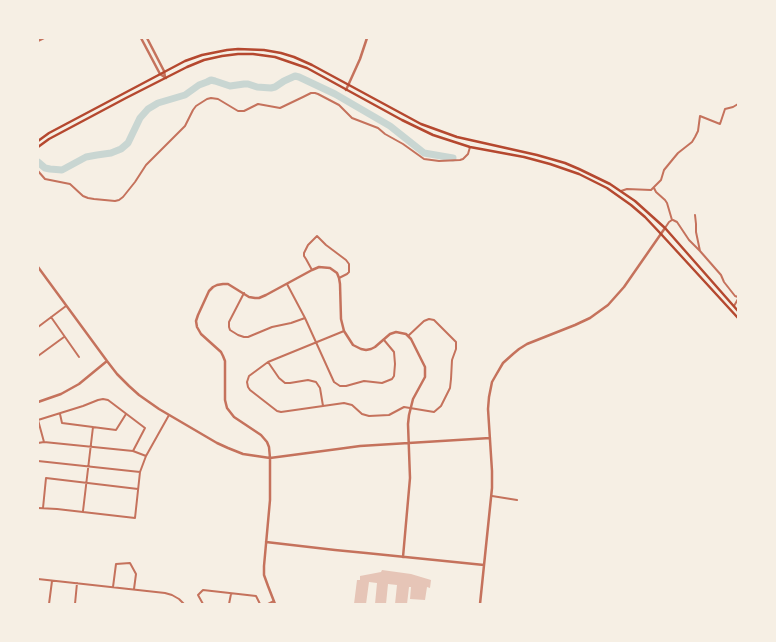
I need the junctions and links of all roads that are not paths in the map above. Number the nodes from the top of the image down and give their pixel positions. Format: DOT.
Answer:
graph roads {
  1 [pos="44,38"];
  2 [pos="142,38"];
  3 [pos="147,38"];
  4 [pos="367,38"];
  5 [pos="38,41"];
  6 [pos="164,71"];
  7 [pos="160,74"];
  8 [pos="166,78"];
  9 [pos="349,84"];
  10 [pos="346,90"];
  11 [pos="738,104"];
  12 [pos="38,140"];
  13 [pos="39,146"];
  14 [pos="470,147"];
  15 [pos="38,171"];
  16 [pos="654,188"];
  17 [pos="621,191"];
  18 [pos="695,215"];
  19 [pos="672,220"];
  20 [pos="664,228"];
  21 [pos="661,234"];
  22 [pos="700,251"];
  23 [pos="38,267"];
  24 [pos="312,270"];
  25 [pos="339,278"];
  26 [pos="287,284"];
  27 [pos="244,293"];
  28 [pos="738,298"];
  29 [pos="66,306"];
  30 [pos="734,306"];
  31 [pos="738,311"];
  32 [pos="51,318"];
  33 [pos="305,318"];
  34 [pos="738,318"];
  35 [pos="38,327"];
  36 [pos="344,331"];
  37 [pos="408,336"];
  38 [pos="64,337"];
  39 [pos="384,340"];
  40 [pos="316,342"];
  41 [pos="38,356"];
  42 [pos="79,357"];
  43 [pos="107,361"];
  44 [pos="268,362"];
  45 [pos="38,402"];
  46 [pos="323,406"];
  47 [pos="411,408"];
  48 [pos="60,414"];
  49 [pos="126,414"];
  50 [pos="169,415"];
  51 [pos="38,420"];
  52 [pos="93,427"];
  53 [pos="490,438"];
  54 [pos="44,442"];
  55 [pos="38,443"];
  56 [pos="409,444"];
  57 [pos="91,446"];
  58 [pos="133,451"];
  59 [pos="146,456"];
  60 [pos="270,458"];
  61 [pos="38,461"];
  62 [pos="89,466"];
  63 [pos="140,472"];
  64 [pos="87,482"];
  65 [pos="138,489"];
  66 [pos="492,496"];
  67 [pos="517,500"];
  68 [pos="38,508"];
  69 [pos="43,508"];
  70 [pos="83,512"];
  71 [pos="266,542"];
  72 [pos="403,557"];
  73 [pos="484,565"];
  74 [pos="38,579"];
  75 [pos="52,581"];
  76 [pos="77,584"];
  77 [pos="113,587"];
  78 [pos="134,589"];
  79 [pos="231,594"];
  80 [pos="275,602"];
  81 [pos="50,604"];
  82 [pos="75,604"];
  83 [pos="184,604"];
  84 [pos="203,604"];
  85 [pos="229,604"];
  86 [pos="260,604"];
  87 [pos="268,604"];
  88 [pos="480,604"];
  1 -- 5 [label="street"];
  2 -- 7 [label="street"];
  3 -- 6 [label="street"];
  4 -- 9 [label="street"];
  6 -- 7 [label="main road"];
  6 -- 8 [label="street"];
  6 -- 9 [label="main road"];
  7 -- 8 [label="street"];
  7 -- 12 [label="main road"];
  8 -- 10 [label="main road"];
  8 -- 13 [label="main road"];
  9 -- 10 [label="street"];
  9 -- 17 [label="main road"];
  10 -- 14 [label="main road"];
  11 -- 16 [label="street"];
  14 -- 15 [label="street"];
  14 -- 21 [label="main road"];
  16 -- 17 [label="street"];
  16 -- 19 [label="street"];
  17 -- 20 [label="main road"];
  18 -- 22 [label="street"];
  19 -- 20 [label="street"];
  19 -- 22 [label="street"];
  20 -- 21 [label="street"];
  20 -- 30 [label="main road"];
  21 -- 34 [label="main road"];
  21 -- 53 [label="street"];
  22 -- 28 [label="street"];
  23 -- 29 [label="street"];
  24 -- 25 [label="street"];
  24 -- 25 [label="street"];
  24 -- 26 [label="street"];
  25 -- 36 [label="street"];
  26 -- 27 [label="street"];
  26 -- 33 [label="street"];
  27 -- 33 [label="street"];
  27 -- 60 [label="street"];
  28 -- 30 [label="street"];
  29 -- 32 [label="street"];
  29 -- 43 [label="street"];
  30 -- 31 [label="main road"];
  32 -- 35 [label="street"];
  32 -- 38 [label="street"];
  33 -- 40 [label="street"];
  36 -- 39 [label="street"];
  36 -- 40 [label="street"];
  37 -- 39 [label="street"];
  37 -- 47 [label="street"];
  37 -- 47 [label="street"];
  38 -- 41 [label="street"];
  38 -- 42 [label="street"];
  39 -- 40 [label="street"];
  40 -- 44 [label="street"];
  43 -- 45 [label="street"];
  43 -- 50 [label="street"];
  44 -- 46 [label="street"];
  44 -- 46 [label="street"];
  46 -- 47 [label="street"];
  47 -- 56 [label="street"];
  48 -- 49 [label="street"];
  48 -- 51 [label="street"];
  48 -- 52 [label="street"];
  49 -- 52 [label="street"];
  49 -- 58 [label="street"];
  50 -- 59 [label="street"];
  50 -- 60 [label="street"];
  51 -- 54 [label="street"];
  52 -- 57 [label="street"];
  53 -- 56 [label="street"];
  53 -- 66 [label="street"];
  54 -- 55 [label="street"];
  54 -- 57 [label="street"];
  56 -- 60 [label="street"];
  56 -- 72 [label="street"];
  57 -- 58 [label="street"];
  57 -- 62 [label="street"];
  58 -- 59 [label="street"];
  59 -- 63 [label="street"];
  60 -- 71 [label="street"];
  61 -- 62 [label="street"];
  62 -- 63 [label="street"];
  62 -- 64 [label="street"];
  63 -- 65 [label="street"];
  64 -- 65 [label="street"];
  64 -- 69 [label="street"];
  64 -- 70 [label="street"];
  65 -- 70 [label="street"];
  66 -- 67 [label="street"];
  66 -- 73 [label="street"];
  68 -- 69 [label="street"];
  69 -- 70 [label="street"];
  71 -- 72 [label="street"];
  71 -- 80 [label="street"];
  72 -- 73 [label="street"];
  73 -- 88 [label="street"];
  74 -- 75 [label="street"];
  75 -- 76 [label="street"];
  75 -- 81 [label="street"];
  76 -- 77 [label="street"];
  76 -- 82 [label="street"];
  77 -- 78 [label="street"];
  77 -- 78 [label="street"];
  78 -- 83 [label="street"];
  79 -- 84 [label="street"];
  79 -- 85 [label="street"];
  79 -- 86 [label="street"];
  80 -- 87 [label="street"];
}
